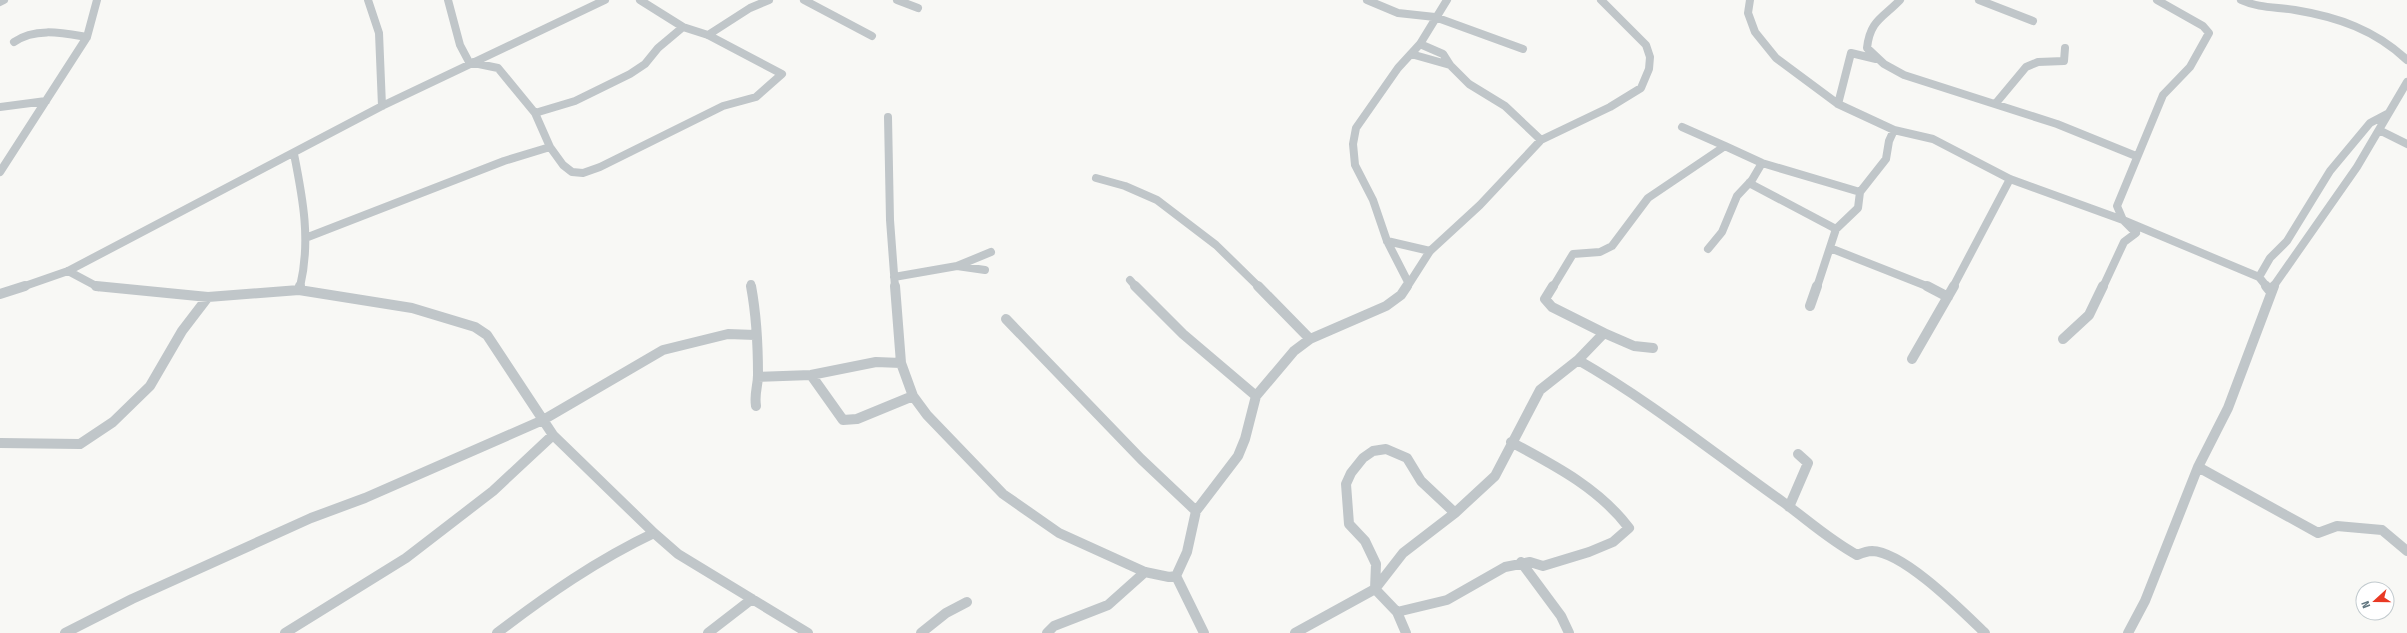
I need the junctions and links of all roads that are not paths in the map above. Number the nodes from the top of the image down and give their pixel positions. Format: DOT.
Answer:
graph roads {
  1 [pos="4,0"];
  2 [pos="97,0"];
  3 [pos="368,0"];
  4 [pos="448,0"];
  5 [pos="605,0"];
  6 [pos="640,0"];
  7 [pos="768,0"];
  8 [pos="804,0"];
  9 [pos="897,0"];
  10 [pos="1367,0"];
  11 [pos="1447,0"];
  12 [pos="1601,0"];
  13 [pos="1750,0"];
  14 [pos="1900,0"];
  15 [pos="1979,0"];
  16 [pos="2157,0"];
  17 [pos="2241,0"];
  18 [pos="0,2"];
  19 [pos="918,8"];
  20 [pos="1434,16"];
  21 [pos="2033,21"];
  22 [pos="683,27"];
  23 [pos="708,35"];
  24 [pos="872,36"];
  25 [pos="87,37"];
  26 [pos="14,42"];
  27 [pos="1420,44"];
  28 [pos="2065,48"];
  29 [pos="1523,49"];
  30 [pos="1411,54"];
  31 [pos="1876,59"];
  32 [pos="2407,60"];
  33 [pos="475,63"];
  34 [pos="1450,65"];
  35 [pos="2407,82"];
  36 [pos="46,101"];
  37 [pos="1996,103"];
  38 [pos="1838,104"];
  39 [pos="382,106"];
  40 [pos="0,107"];
  41 [pos="535,113"];
  42 [pos="2386,114"];
  43 [pos="888,117"];
  44 [pos="1682,127"];
  45 [pos="1894,130"];
  46 [pos="2379,130"];
  47 [pos="1541,140"];
  48 [pos="2407,144"];
  49 [pos="1725,146"];
  50 [pos="550,147"];
  51 [pos="294,154"];
  52 [pos="2136,156"];
  53 [pos="1762,163"];
  54 [pos="0,172"];
  55 [pos="1096,178"];
  56 [pos="2010,179"];
  57 [pos="1749,183"];
  58 [pos="1860,192"];
  59 [pos="2123,220"];
  60 [pos="1836,229"];
  61 [pos="308,237"];
  62 [pos="1388,241"];
  63 [pos="1830,248"];
  64 [pos="1708,249"];
  65 [pos="1430,251"];
  66 [pos="991,252"];
  67 [pos="958,266"];
  68 [pos="985,270"];
  69 [pos="68,271"];
  70 [pos="894,277"];
  71 [pos="2259,277"];
  72 [pos="1130,280"];
  73 [pos="1408,282"];
  74 [pos="751,284"];
  75 [pos="299,290"];
  76 [pos="2270,291"];
  77 [pos="0,294"];
  78 [pos="208,297"];
  79 [pos="1948,297"];
  80 [pos="1810,306"];
  81 [pos="1006,319"];
  82 [pos="1604,333"];
  83 [pos="755,335"];
  84 [pos="1310,338"];
  85 [pos="2063,339"];
  86 [pos="1653,348"];
  87 [pos="1912,358"];
  88 [pos="1578,360"];
  89 [pos="901,363"];
  90 [pos="811,375"];
  91 [pos="758,377"];
  92 [pos="913,396"];
  93 [pos="1256,396"];
  94 [pos="756,406"];
  95 [pos="543,420"];
  96 [pos="553,435"];
  97 [pos="0,442"];
  98 [pos="1511,442"];
  99 [pos="1798,454"];
  100 [pos="2198,467"];
  101 [pos="1789,507"];
  102 [pos="1196,511"];
  103 [pos="1455,512"];
  104 [pos="654,533"];
  105 [pos="2407,551"];
  106 [pos="1521,562"];
  107 [pos="1145,572"];
  108 [pos="1176,576"];
  109 [pos="1375,589"];
  110 [pos="752,599"];
  111 [pos="967,602"];
  112 [pos="1397,612"];
  113 [pos="65,633"];
  114 [pos="285,633"];
  115 [pos="497,633"];
  116 [pos="708,633"];
  117 [pos="808,633"];
  118 [pos="921,633"];
  119 [pos="1047,633"];
  120 [pos="1204,633"];
  121 [pos="1295,633"];
  122 [pos="1406,633"];
  123 [pos="1569,633"];
  124 [pos="1985,633"];
  125 [pos="2128,633"];
  1 -- 18 [label="street"];
  2 -- 25 [label="street"];
  3 -- 39 [label="street"];
  4 -- 33 [label="street"];
  5 -- 33 [label="street"];
  6 -- 22 [label="street"];
  7 -- 23 [label="street"];
  8 -- 24 [label="street"];
  9 -- 19 [label="street"];
  10 -- 20 [label="street"];
  11 -- 20 [label="street"];
  12 -- 47 [label="street"];
  13 -- 38 [label="street"];
  14 -- 31 [label="street"];
  15 -- 21 [label="street"];
  16 -- 52 [label="street"];
  17 -- 32 [label="street"];
  20 -- 27 [label="street"];
  20 -- 29 [label="street"];
  22 -- 23 [label="street"];
  22 -- 41 [label="street"];
  23 -- 50 [label="street"];
  25 -- 26 [label="street"];
  25 -- 36 [label="street"];
  27 -- 30 [label="street"];
  27 -- 34 [label="street"];
  28 -- 37 [label="street"];
  30 -- 34 [label="street"];
  30 -- 62 [label="street"];
  31 -- 37 [label="street"];
  31 -- 38 [label="street"];
  33 -- 39 [label="street"];
  33 -- 41 [label="street"];
  34 -- 47 [label="street"];
  35 -- 42 [label="street"];
  36 -- 40 [label="street"];
  36 -- 54 [label="street"];
  37 -- 52 [label="street"];
  38 -- 45 [label="street"];
  39 -- 51 [label="street"];
  41 -- 50 [label="street"];
  42 -- 46 [label="street"];
  42 -- 71 [label="street"];
  43 -- 70 [label="street"];
  44 -- 49 [label="street"];
  45 -- 56 [label="street"];
  45 -- 58 [label="street"];
  46 -- 48 [label="street"];
  46 -- 76 [label="street"];
  47 -- 65 [label="street"];
  49 -- 53 [label="street"];
  49 -- 82 [label="street"];
  50 -- 61 [label="street"];
  51 -- 61 [label="street"];
  51 -- 69 [label="street"];
  52 -- 59 [label="street"];
  53 -- 57 [label="street"];
  53 -- 58 [label="street"];
  55 -- 84 [label="street"];
  56 -- 59 [label="street"];
  56 -- 79 [label="street"];
  57 -- 60 [label="street"];
  57 -- 64 [label="street"];
  58 -- 60 [label="street"];
  59 -- 71 [label="street"];
  59 -- 85 [label="street"];
  60 -- 63 [label="street"];
  61 -- 75 [label="street"];
  62 -- 65 [label="street"];
  62 -- 73 [label="street"];
  63 -- 79 [label="street"];
  63 -- 80 [label="street"];
  65 -- 73 [label="street"];
  66 -- 67 [label="street"];
  67 -- 68 [label="street"];
  67 -- 70 [label="street"];
  69 -- 77 [label="street"];
  69 -- 78 [label="street"];
  70 -- 89 [label="street"];
  71 -- 76 [label="street"];
  72 -- 93 [label="street"];
  73 -- 84 [label="street"];
  74 -- 83 [label="street"];
  75 -- 78 [label="street"];
  75 -- 95 [label="street"];
  76 -- 100 [label="street"];
  78 -- 97 [label="street"];
  79 -- 87 [label="street"];
  81 -- 102 [label="street"];
  82 -- 86 [label="street"];
  82 -- 88 [label="street"];
  83 -- 91 [label="street"];
  83 -- 95 [label="street"];
  84 -- 93 [label="street"];
  88 -- 98 [label="street"];
  88 -- 101 [label="street"];
  89 -- 90 [label="street"];
  89 -- 92 [label="street"];
  90 -- 91 [label="street"];
  90 -- 92 [label="street"];
  91 -- 94 [label="street"];
  92 -- 107 [label="street"];
  93 -- 102 [label="street"];
  95 -- 96 [label="street"];
  95 -- 113 [label="street"];
  96 -- 104 [label="street"];
  96 -- 114 [label="street"];
  98 -- 103 [label="street"];
  98 -- 106 [label="street"];
  99 -- 101 [label="street"];
  100 -- 105 [label="street"];
  100 -- 125 [label="street"];
  101 -- 124 [label="street"];
  102 -- 108 [label="street"];
  103 -- 109 [label="street"];
  103 -- 109 [label="street"];
  104 -- 110 [label="street"];
  104 -- 115 [label="street"];
  106 -- 112 [label="street"];
  106 -- 123 [label="street"];
  107 -- 108 [label="street"];
  107 -- 119 [label="street"];
  108 -- 120 [label="street"];
  109 -- 112 [label="street"];
  109 -- 121 [label="street"];
  110 -- 116 [label="street"];
  110 -- 117 [label="street"];
  111 -- 118 [label="street"];
  112 -- 122 [label="street"];
}
